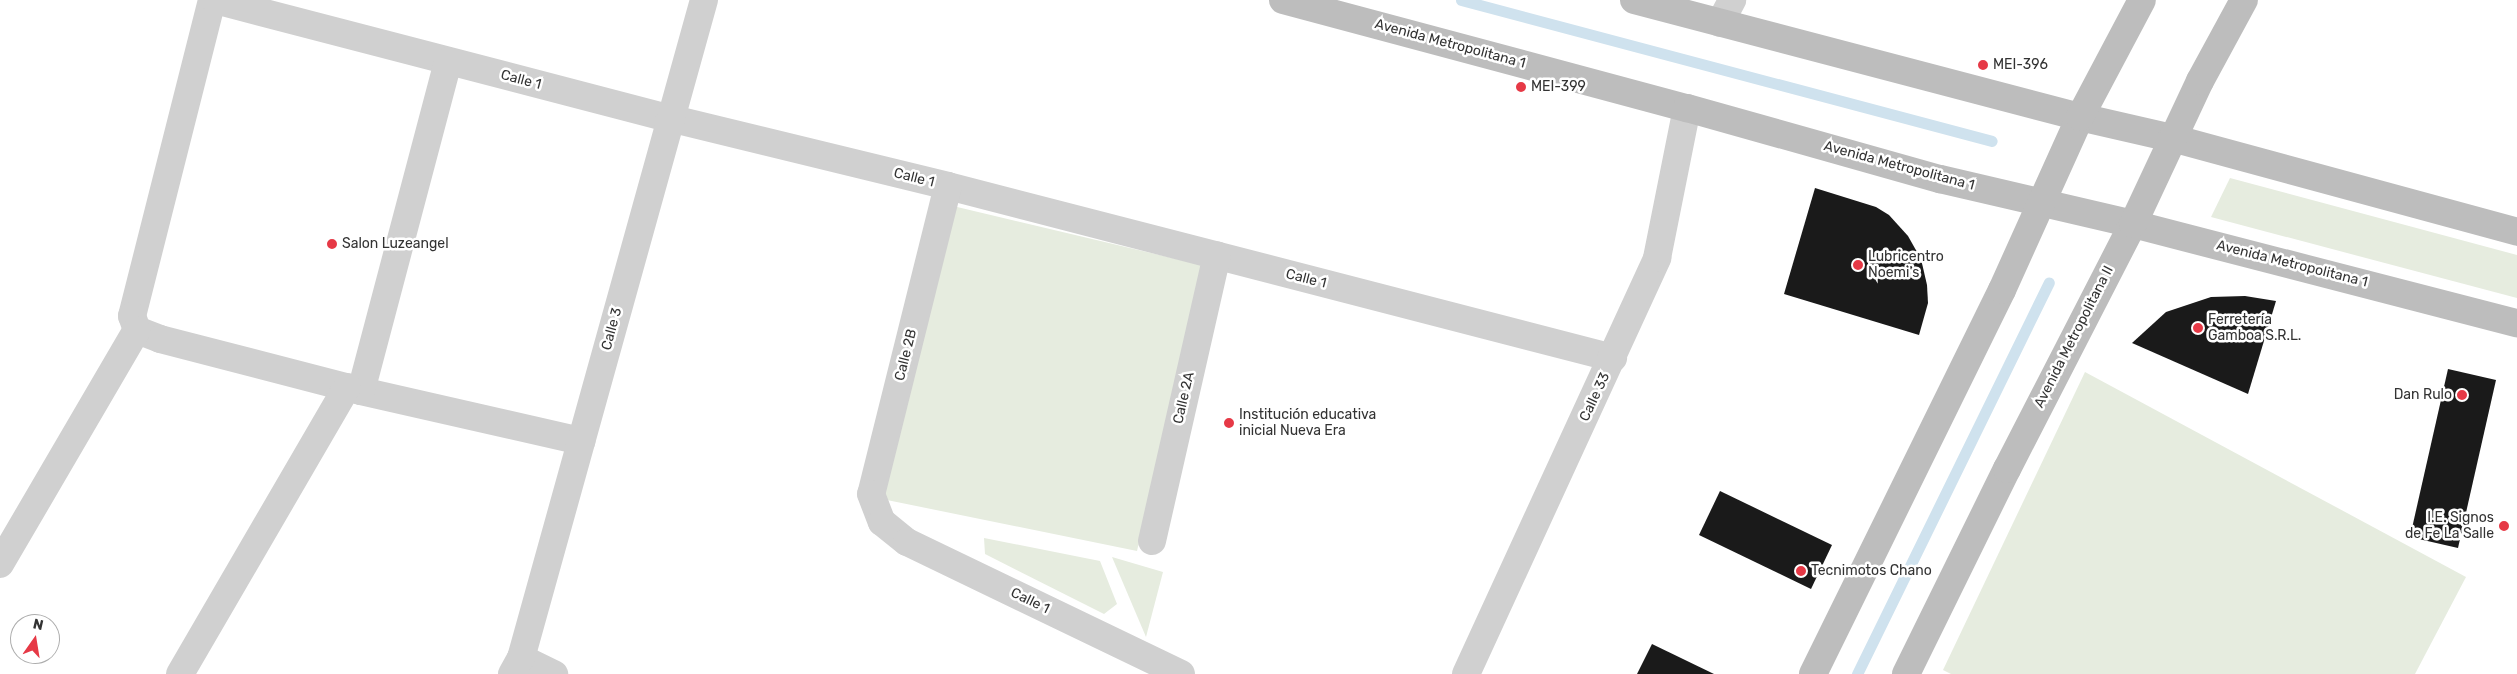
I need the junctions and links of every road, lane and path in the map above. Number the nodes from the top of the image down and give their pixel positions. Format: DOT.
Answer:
graph roads {
  1 [pos="214,0"];
  2 [pos="704,0"];
  3 [pos="1283,0"];
  4 [pos="1634,0"];
  5 [pos="2142,0"];
  6 [pos="2244,0"];
  7 [pos="1726,12"];
  8 [pos="448,61"];
  9 [pos="1687,108"];
  10 [pos="2080,117"];
  11 [pos="670,118"];
  12 [pos="2172,138"];
  13 [pos="948,186"];
  14 [pos="2041,203"];
  15 [pos="2132,224"];
  16 [pos="2517,232"];
  17 [pos="1216,256"];
  18 [pos="2517,323"];
  19 [pos="137,330"];
  20 [pos="1613,358"];
  21 [pos="354,389"];
  22 [pos="581,441"];
  23 [pos="882,522"];
  24 [pos="1152,541"];
  25 [pos="0,564"];
  26 [pos="516,666"];
  27 [pos="180,674"];
  28 [pos="554,674"];
  29 [pos="1181,674"];
  30 [pos="1466,674"];
  31 [pos="1813,674"];
  32 [pos="1906,674"];
  1 -- 8 [label="street, Calle 1"];
  1 -- 19 [label="street"];
  2 -- 11 [label="street, Calle 3"];
  3 -- 9 [label="main road, Avenida Metropolitana 1"];
  4 -- 7 [label="main road"];
  5 -- 10 [label="main road"];
  6 -- 12 [label="main road, Avenida Metropolitana II"];
  7 -- 10 [label="main road"];
  8 -- 11 [label="street, Calle 1"];
  8 -- 21 [label="street"];
  9 -- 14 [label="main road, Avenida Metropolitana 1"];
  9 -- 20 [label="street, Calle 33"];
  10 -- 12 [label="main road"];
  10 -- 14 [label="main road"];
  11 -- 13 [label="street, Calle 1"];
  11 -- 22 [label="street, Calle 3"];
  12 -- 15 [label="main road, Avenida Metropolitana II"];
  12 -- 16 [label="main road"];
  13 -- 17 [label="street, Calle 1"];
  13 -- 23 [label="street, Calle 2B"];
  14 -- 15 [label="main road, Avenida Metropolitana 1"];
  14 -- 31 [label="main road"];
  15 -- 18 [label="main road, Avenida Metropolitana 1"];
  15 -- 32 [label="main road, Avenida Metropolitana II"];
  17 -- 20 [label="street, Calle 1"];
  17 -- 24 [label="street, Calle 2A"];
  19 -- 21 [label="street"];
  19 -- 25 [label="street"];
  20 -- 30 [label="street, Calle 33"];
  21 -- 22 [label="street"];
  21 -- 27 [label="street"];
  22 -- 26 [label="street, Calle 3"];
  23 -- 29 [label="street, Calle 1"];
  26 -- 28 [label="street"];
}
